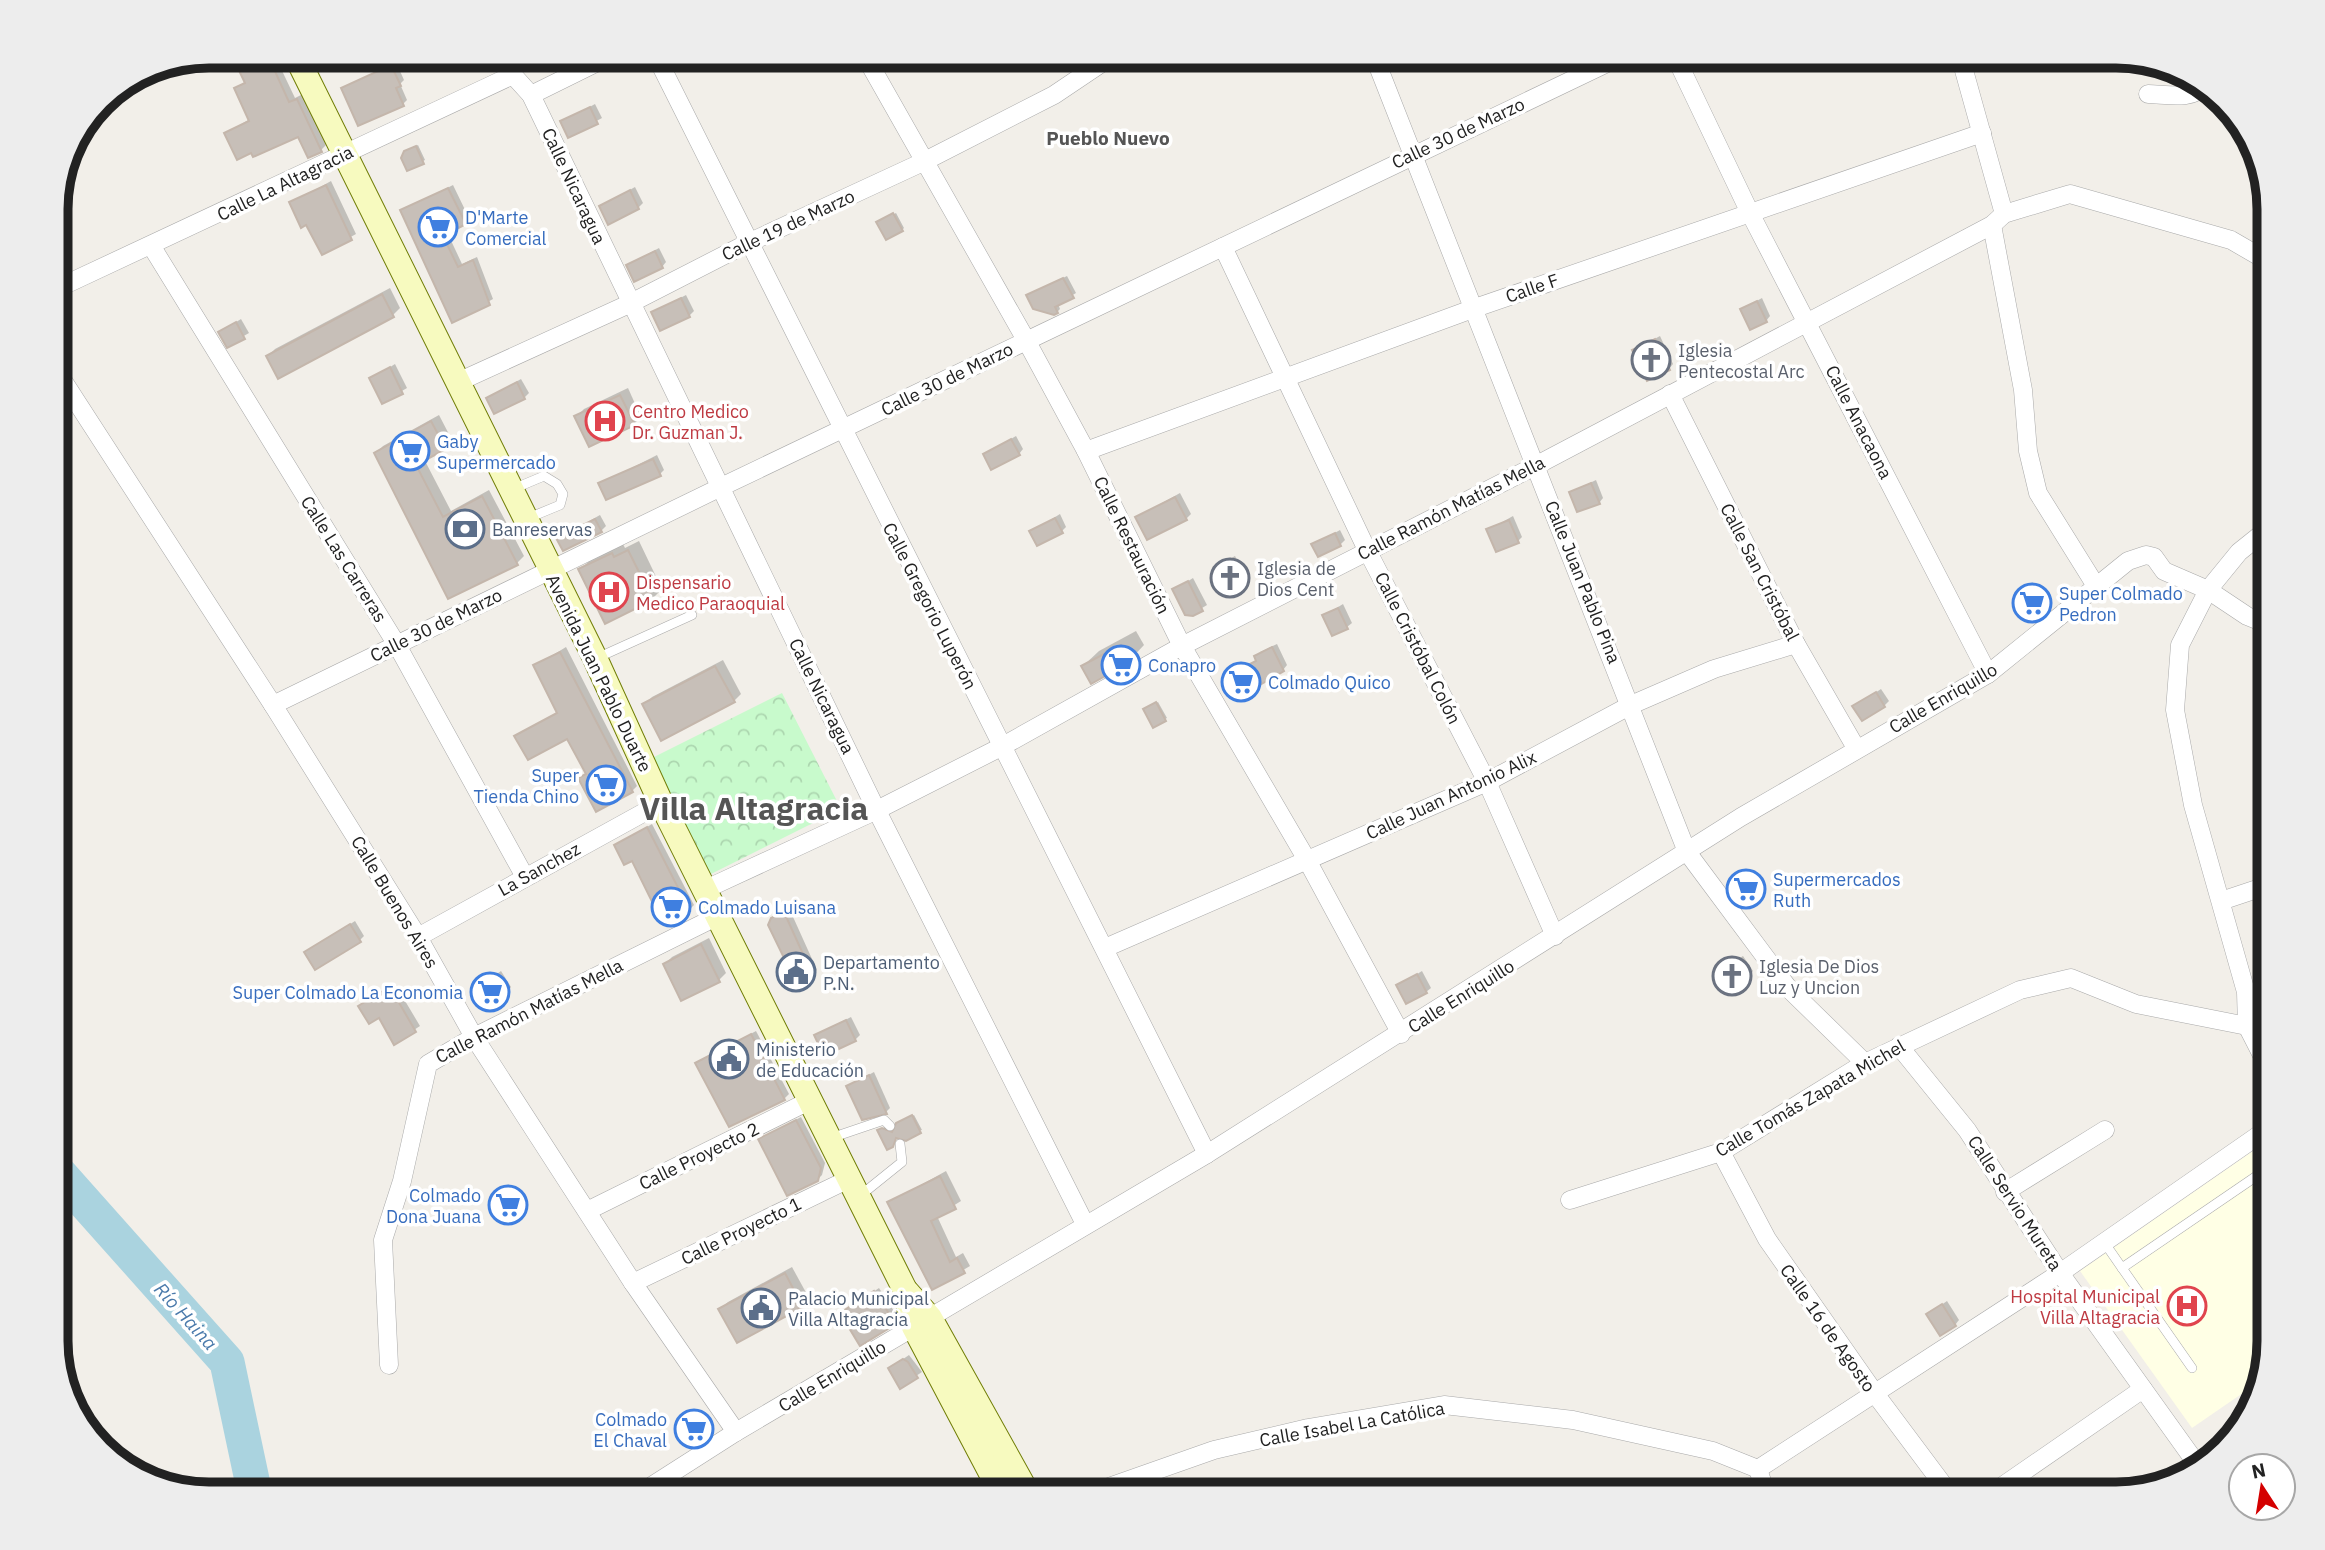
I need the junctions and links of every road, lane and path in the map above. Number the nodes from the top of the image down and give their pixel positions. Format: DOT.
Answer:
graph roads {
  1 [pos="302,68"];
  2 [pos="510,68"];
  3 [pos="586,68"];
  4 [pos="662,68"];
  5 [pos="872,68"];
  6 [pos="1094,68"];
  7 [pos="1379,68"];
  8 [pos="1596,68"];
  9 [pos="1681,68"];
  10 [pos="1963,68"];
  11 [pos="513,75"];
  12 [pos="2196,93"];
  13 [pos="2148,94"];
  14 [pos="531,95"];
  15 [pos="1982,133"];
  16 [pos="1413,154"];
  17 [pos="345,155"];
  18 [pos="923,162"];
  19 [pos="1750,213"];
  20 [pos="1998,219"];
  21 [pos="748,243"];
  22 [pos="152,247"];
  23 [pos="1223,247"];
  24 [pos="2257,255"];
  25 [pos="69,283"];
  26 [pos="629,304"];
  27 [pos="1475,308"];
  28 [pos="1807,321"];
  29 [pos="1026,341"];
  30 [pos="1285,377"];
  31 [pos="458,382"];
  32 [pos="69,390"];
  33 [pos="1670,394"];
  34 [pos="842,430"];
  35 [pos="1086,451"];
  36 [pos="1537,465"];
  37 [pos="721,487"];
  38 [pos="512,490"];
  39 [pos="525,519"];
  40 [pos="2257,538"];
  41 [pos="1367,550"];
  42 [pos="550,569"];
  43 [pos="2096,586"];
  44 [pos="2208,590"];
  45 [pos="692,615"];
  46 [pos="2257,620"];
  47 [pos="1796,644"];
  48 [pos="397,645"];
  49 [pos="1182,646"];
  50 [pos="595,658"];
  51 [pos="1988,674"];
  52 [pos="273,705"];
  53 [pos="1631,705"];
  54 [pos="1001,747"];
  55 [pos="1856,748"];
  56 [pos="1487,782"];
  57 [pos="661,803"];
  58 [pos="877,810"];
  59 [pos="1687,852"];
  60 [pos="1307,860"];
  61 [pos="525,877"];
  62 [pos="706,889"];
  63 [pos="2257,890"];
  64 [pos="2221,901"];
  65 [pos="718,916"];
  66 [pos="1555,936"];
  67 [pos="418,937"];
  68 [pos="1105,948"];
  69 [pos="2247,1026"];
  70 [pos="1402,1034"];
  71 [pos="474,1037"];
  72 [pos="1899,1046"];
  73 [pos="2257,1046"];
  74 [pos="1865,1063"];
  75 [pos="809,1101"];
  76 [pos="890,1126"];
  77 [pos="2105,1130"];
  78 [pos="2257,1136"];
  79 [pos="829,1138"];
  80 [pos="2252,1139"];
  81 [pos="900,1144"];
  82 [pos="2257,1146"];
  83 [pos="1721,1152"];
  84 [pos="1207,1154"];
  85 [pos="2257,1176"];
  86 [pos="854,1188"];
  87 [pos="2005,1192"];
  88 [pos="1570,1200"];
  89 [pos="589,1210"];
  90 [pos="1085,1224"];
  91 [pos="2103,1241"];
  92 [pos="2122,1268"];
  93 [pos="2060,1273"];
  94 [pos="633,1283"];
  95 [pos="922,1323"];
  96 [pos="389,1365"];
  97 [pos="2192,1368"];
  98 [pos="2143,1389"];
  99 [pos="1876,1395"];
  100 [pos="736,1432"];
  101 [pos="2193,1458"];
  102 [pos="1758,1469"];
  103 [pos="658,1482"];
  104 [pos="996,1482"];
  105 [pos="1021,1482"];
  106 [pos="1123,1482"];
  107 [pos="1762,1482"];
  108 [pos="1941,1482"];
  109 [pos="2008,1482"];
  1 -- 17 [label="main road, Avenida Juan Pablo Duarte"];
  2 -- 11 [label="street, Calle Nicaragua"];
  3 -- 14 [label="street"];
  4 -- 21 [label="street, Calle Gregorio Luperón"];
  5 -- 18 [label="street, Calle Restauración"];
  6 -- 18 [label="street, Calle 19 de Marzo"];
  7 -- 16 [label="street, Calle Juan Pablo Pina"];
  8 -- 16 [label="street, Calle 30 de Marzo"];
  9 -- 19 [label="street, Calle Anacaona"];
  10 -- 15 [label="street"];
  11 -- 14 [label="street, Calle Nicaragua"];
  11 -- 17 [label="street, Calle La Altagracia"];
  12 -- 13 [label="street"];
  14 -- 26 [label="street, Calle Nicaragua"];
  15 -- 19 [label="street, Calle F"];
  15 -- 20 [label="street"];
  16 -- 23 [label="street, Calle 30 de Marzo"];
  16 -- 27 [label="street, Calle Juan Pablo Pina"];
  17 -- 22 [label="street, Calle La Altagracia"];
  17 -- 31 [label="main road, Avenida Juan Pablo Duarte"];
  18 -- 21 [label="street, Calle 19 de Marzo"];
  18 -- 29 [label="street, Calle Restauración"];
  19 -- 27 [label="street, Calle F"];
  19 -- 28 [label="street, Calle Anacaona"];
  20 -- 24 [label="street, Calle Ramón Matías Mella"];
  20 -- 28 [label="street, Calle Ramón Matías Mella"];
  20 -- 43 [label="street"];
  21 -- 26 [label="street, Calle 19 de Marzo"];
  21 -- 34 [label="street, Calle Gregorio Luperón"];
  22 -- 25 [label="street, Calle La Altagracia"];
  22 -- 48 [label="street, Calle Las Carreras"];
  23 -- 29 [label="street, Calle 30 de Marzo"];
  23 -- 30 [label="street, Calle Cristóbal Colón"];
  26 -- 31 [label="street, Calle 19 de Marzo"];
  26 -- 37 [label="street, Calle Nicaragua"];
  27 -- 30 [label="street, Calle F"];
  27 -- 36 [label="street, Calle Juan Pablo Pina"];
  28 -- 33 [label="street, Calle Ramón Matías Mella"];
  28 -- 51 [label="street, Calle Anacaona"];
  29 -- 34 [label="street, Calle 30 de Marzo"];
  29 -- 35 [label="street, Calle Restauración"];
  30 -- 35 [label="street, Calle F"];
  30 -- 41 [label="street, Calle Cristóbal Colón"];
  31 -- 38 [label="main road, Avenida Juan Pablo Duarte"];
  32 -- 52 [label="street, Calle Buenos Aires"];
  33 -- 36 [label="street, Calle Ramón Matías Mella"];
  33 -- 47 [label="street, Calle San Cristóbal"];
  34 -- 37 [label="street, Calle 30 de Marzo"];
  34 -- 54 [label="street, Calle Gregorio Luperón"];
  35 -- 49 [label="street, Calle Restauración"];
  36 -- 41 [label="street, Calle Ramón Matías Mella"];
  36 -- 53 [label="street, Calle Juan Pablo Pina"];
  37 -- 42 [label="street, Calle 30 de Marzo"];
  37 -- 58 [label="street, Calle Nicaragua"];
  38 -- 39 [label="main road, Avenida Juan Pablo Duarte"];
  38 -- 39 [label="lane"];
  39 -- 42 [label="main road, Avenida Juan Pablo Duarte"];
  40 -- 44 [label="street"];
  41 -- 49 [label="street, Calle Ramón Matías Mella"];
  41 -- 56 [label="street, Calle Cristóbal Colón"];
  42 -- 48 [label="street, Calle 30 de Marzo"];
  42 -- 50 [label="main road, Avenida Juan Pablo Duarte"];
  43 -- 44 [label="street, Calle Enriquillo"];
  43 -- 51 [label="street, Calle Enriquillo"];
  44 -- 46 [label="street, Calle Enriquillo"];
  44 -- 64 [label="street"];
  45 -- 50 [label="lane"];
  47 -- 53 [label="street, Calle Juan Antonio Alix"];
  47 -- 55 [label="street, Calle San Cristóbal"];
  48 -- 52 [label="street, Calle 30 de Marzo"];
  48 -- 61 [label="street, Calle Las Carreras"];
  49 -- 54 [label="street, Calle Ramón Matías Mella"];
  49 -- 60 [label="street, Calle Restauración"];
  50 -- 57 [label="main road, Avenida Juan Pablo Duarte"];
  51 -- 55 [label="street, Calle Enriquillo"];
  52 -- 67 [label="street, Calle Buenos Aires"];
  53 -- 56 [label="street, Calle Juan Antonio Alix"];
  53 -- 59 [label="street, Calle Juan Pablo Pina"];
  54 -- 58 [label="street, Calle Ramón Matías Mella"];
  54 -- 68 [label="street, Calle Gregorio Luperón"];
  55 -- 59 [label="street, Calle Enriquillo"];
  56 -- 60 [label="street, Calle Juan Antonio Alix"];
  56 -- 66 [label="street, Calle Cristóbal Colón"];
  57 -- 61 [label="street, La Sanchez"];
  57 -- 62 [label="main road, Avenida Juan Pablo Duarte"];
  58 -- 62 [label="street, Calle Ramón Matías Mella"];
  58 -- 90 [label="street, Calle Nicaragua"];
  59 -- 66 [label="street, Calle Enriquillo"];
  59 -- 74 [label="street, Calle Juan Pablo Pina"];
  60 -- 68 [label="street, Calle Juan Antonio Alix"];
  60 -- 70 [label="street, Calle Restauración"];
  61 -- 67 [label="street, La Sanchez"];
  62 -- 65 [label="main road, Avenida Juan Pablo Duarte"];
  63 -- 64 [label="street"];
  64 -- 69 [label="street"];
  65 -- 71 [label="street, Calle Ramón Matías Mella"];
  65 -- 75 [label="main road, Avenida Juan Pablo Duarte"];
  66 -- 70 [label="street, Calle Enriquillo"];
  67 -- 71 [label="street, Calle Buenos Aires"];
  68 -- 84 [label="street, Calle Gregorio Luperón"];
  69 -- 72 [label="street, Calle Tomás Zapata Michel"];
  69 -- 73 [label="street"];
  70 -- 84 [label="street, Calle Enriquillo"];
  71 -- 89 [label="street, Calle Buenos Aires"];
  71 -- 96 [label="street, Calle Ramón Matías Mella"];
  72 -- 74 [label="street, Calle Tomás Zapata Michel"];
  72 -- 87 [label="street, Calle Servio Mureta"];
  74 -- 83 [label="street, Calle Tomás Zapata Michel"];
  75 -- 79 [label="main road, Avenida Juan Pablo Duarte"];
  75 -- 89 [label="street, Calle Proyecto 2"];
  76 -- 79 [label="lane"];
  77 -- 87 [label="street"];
  78 -- 80 [label="street"];
  79 -- 86 [label="main road, Avenida Juan Pablo Duarte"];
  80 -- 82 [label="lane"];
  80 -- 91 [label="street"];
  81 -- 86 [label="lane"];
  83 -- 88 [label="street, Calle Tomás Zapata Michel"];
  83 -- 99 [label="street, Calle 16 de Agosto"];
  84 -- 90 [label="street, Calle Enriquillo"];
  85 -- 92 [label="lane"];
  86 -- 94 [label="street, Calle Proyecto 1"];
  86 -- 95 [label="main road, Avenida Juan Pablo Duarte"];
  87 -- 93 [label="street, Calle Servio Mureta"];
  89 -- 94 [label="street, Calle Buenos Aires"];
  90 -- 95 [label="street, Calle Enriquillo"];
  91 -- 92 [label="lane"];
  91 -- 93 [label="street"];
  92 -- 97 [label="lane"];
  93 -- 98 [label="street, Calle Servio Mureta"];
  93 -- 99 [label="street"];
  94 -- 100 [label="street, Calle Buenos Aires"];
  95 -- 100 [label="street, Calle Enriquillo"];
  95 -- 104 [label="main road, Avenida Juan Pablo Duarte"];
  95 -- 105 [label="main road, Avenida Juan Pablo Duarte"];
  98 -- 101 [label="street, Calle Servio Mureta"];
  98 -- 109 [label="street"];
  99 -- 102 [label="street"];
  99 -- 108 [label="street, Calle 16 de Agosto"];
  100 -- 103 [label="street, Calle Enriquillo"];
  102 -- 106 [label="street, Calle Isabel La Católica"];
  102 -- 107 [label="street"];
}
